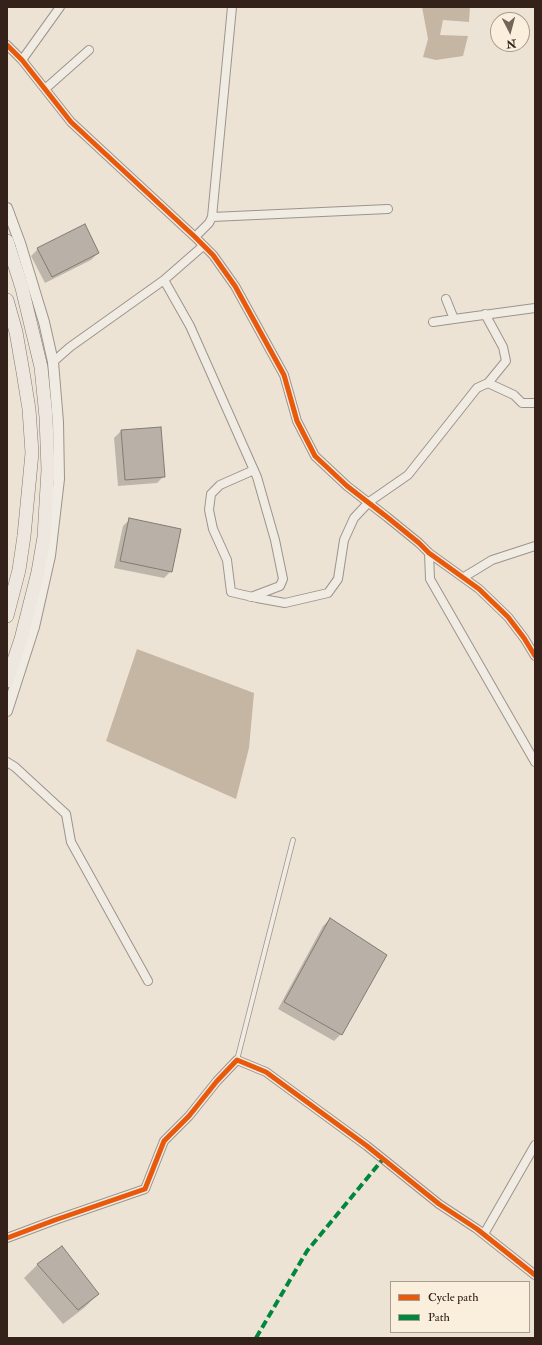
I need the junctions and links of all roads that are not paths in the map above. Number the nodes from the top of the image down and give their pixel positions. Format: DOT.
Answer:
graph roads {
  1 [pos="60,7"];
  2 [pos="232,7"];
  3 [pos="7,45"];
  4 [pos="89,50"];
  5 [pos="22,60"];
  6 [pos="45,89"];
  7 [pos="7,208"];
  8 [pos="388,209"];
  9 [pos="212,217"];
  10 [pos="195,238"];
  11 [pos="7,241"];
  12 [pos="203,246"];
  13 [pos="164,280"];
  14 [pos="446,299"];
  15 [pos="7,300"];
  16 [pos="535,308"];
  17 [pos="485,314"];
  18 [pos="454,319"];
  19 [pos="433,322"];
  20 [pos="53,362"];
  21 [pos="488,383"];
  22 [pos="535,402"];
  23 [pos="254,470"];
  24 [pos="369,502"];
  25 [pos="535,546"];
  26 [pos="429,553"];
  27 [pos="464,578"];
  28 [pos="250,597"];
  29 [pos="7,616"];
  30 [pos="535,656"];
  31 [pos="7,681"];
  32 [pos="7,711"];
  33 [pos="7,762"];
  34 [pos="535,762"];
  35 [pos="293,840"];
  36 [pos="148,981"];
  37 [pos="237,1060"];
  38 [pos="535,1145"];
  39 [pos="484,1234"];
  40 [pos="7,1238"];
  41 [pos="535,1274"];
  1 -- 5 [label="street"];
  2 -- 9 [label="street"];
  3 -- 5 [label="street"];
  4 -- 6 [label="street"];
  5 -- 6 [label="street"];
  6 -- 10 [label="street"];
  7 -- 20 [label="street"];
  8 -- 9 [label="street"];
  9 -- 10 [label="street"];
  10 -- 12 [label="street"];
  11 -- 31 [label="highway"];
  12 -- 13 [label="street"];
  12 -- 24 [label="street"];
  13 -- 20 [label="street"];
  13 -- 23 [label="street"];
  14 -- 18 [label="street"];
  15 -- 29 [label="highway"];
  16 -- 17 [label="street"];
  17 -- 18 [label="street"];
  17 -- 21 [label="street"];
  18 -- 19 [label="street"];
  20 -- 32 [label="street"];
  21 -- 22 [label="street"];
  21 -- 24 [label="street"];
  23 -- 28 [label="street"];
  23 -- 28 [label="street"];
  24 -- 26 [label="street"];
  24 -- 28 [label="street"];
  25 -- 27 [label="street"];
  26 -- 27 [label="street"];
  26 -- 34 [label="street"];
  27 -- 30 [label="street"];
  33 -- 36 [label="street"];
  35 -- 37 [label="lane"];
  37 -- 39 [label="street"];
  37 -- 40 [label="street"];
  38 -- 39 [label="street"];
  39 -- 41 [label="street"];
}
